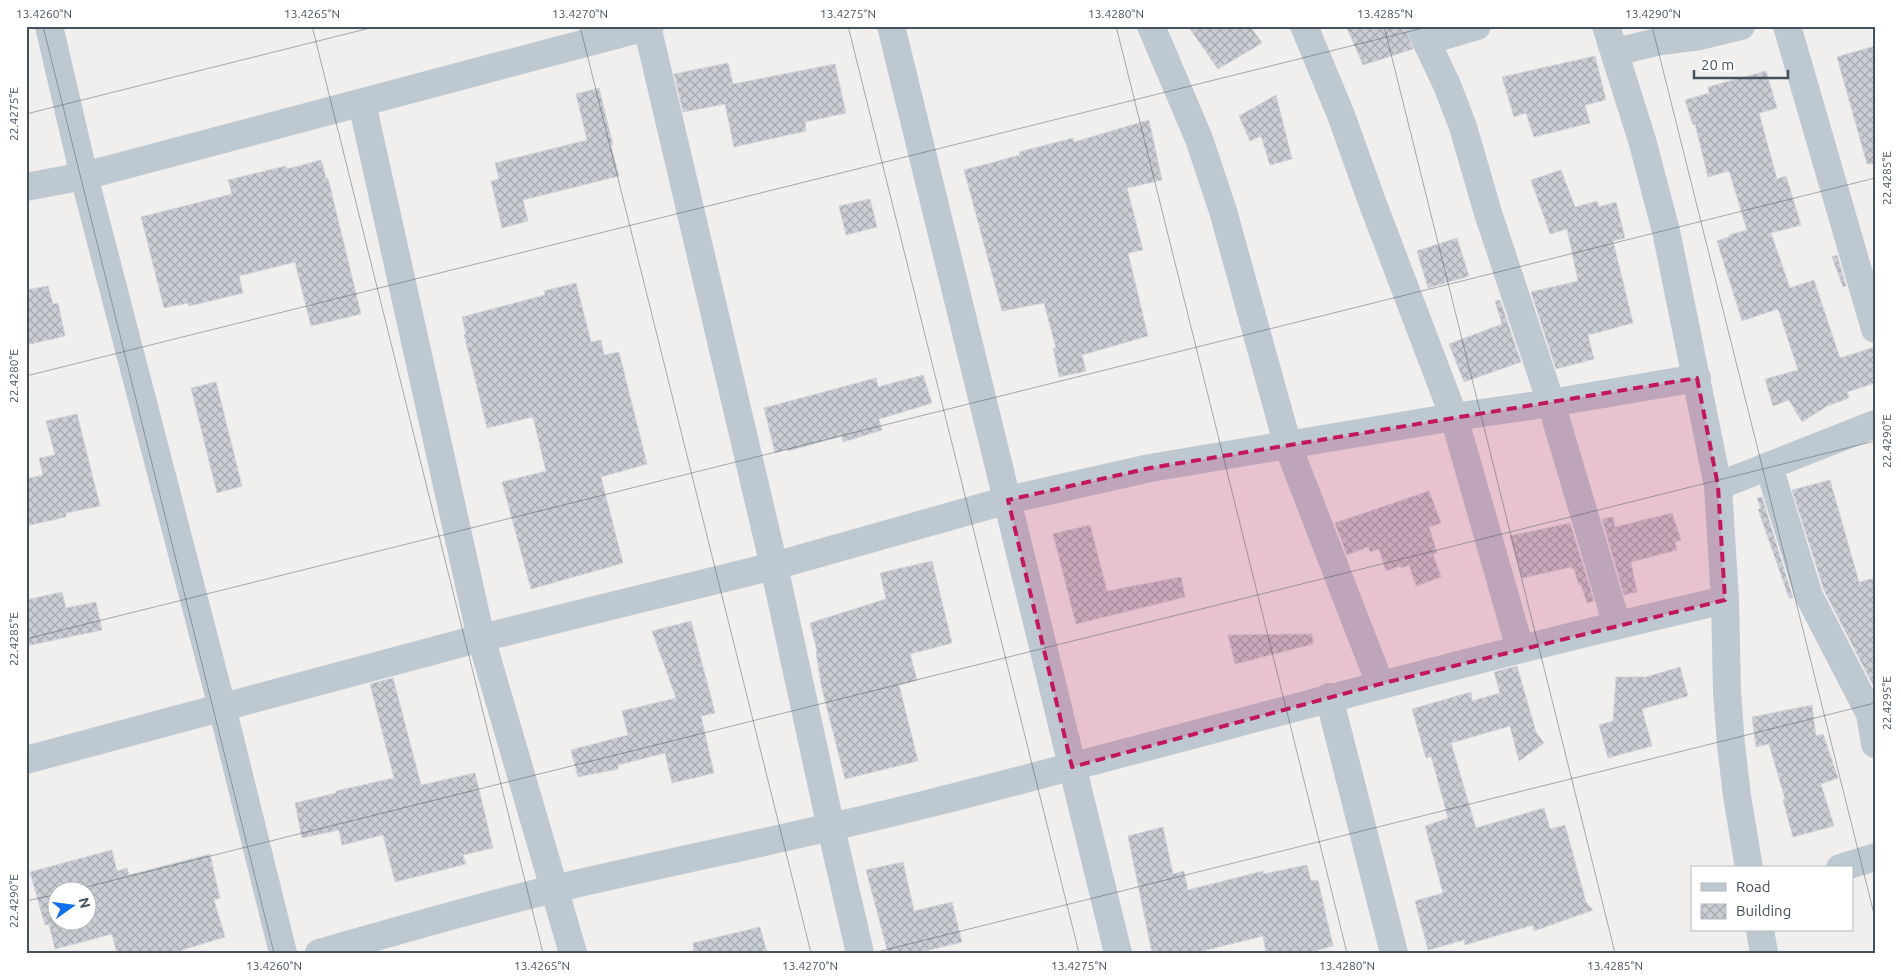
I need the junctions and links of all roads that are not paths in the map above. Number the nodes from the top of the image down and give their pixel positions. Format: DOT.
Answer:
graph roads {
  1 [pos="49,26"];
  2 [pos="648,26"];
  3 [pos="891,26"];
  4 [pos="1151,26"];
  5 [pos="1304,26"];
  6 [pos="1477,26"];
  7 [pos="1606,26"];
  8 [pos="1741,26"];
  9 [pos="1787,26"];
  10 [pos="1423,34"];
  11 [pos="1615,52"];
  12 [pos="362,103"];
  13 [pos="84,176"];
  14 [pos="26,187"];
  15 [pos="1875,329"];
  16 [pos="1697,378"];
  17 [pos="1551,403"];
  18 [pos="1454,417"];
  19 [pos="1875,424"];
  20 [pos="1288,446"];
  21 [pos="1769,466"];
  22 [pos="1718,486"];
  23 [pos="1008,500"];
  24 [pos="774,566"];
  25 [pos="1725,600"];
  26 [pos="1616,625"];
  27 [pos="481,638"];
  28 [pos="1520,649"];
  29 [pos="1380,684"];
  30 [pos="1330,697"];
  31 [pos="222,707"];
  32 [pos="1875,744"];
  33 [pos="26,760"];
  34 [pos="1072,767"];
  35 [pos="831,828"];
  36 [pos="1875,857"];
  37 [pos="1750,866"];
  38 [pos="1846,866"];
  39 [pos="555,888"];
  40 [pos="1760,932"];
  41 [pos="284,953"];
  42 [pos="319,953"];
  43 [pos="573,953"];
  44 [pos="860,953"];
  45 [pos="1118,953"];
  46 [pos="1394,953"];
  47 [pos="1764,953"];
  1 -- 13 [label="street"];
  2 -- 12 [label="street"];
  2 -- 24 [label="street"];
  3 -- 23 [label="street"];
  4 -- 20 [label="street"];
  5 -- 18 [label="street"];
  6 -- 10 [label="street"];
  7 -- 11 [label="street"];
  8 -- 11 [label="street"];
  9 -- 15 [label="street"];
  10 -- 17 [label="street"];
  11 -- 16 [label="street"];
  12 -- 13 [label="street"];
  12 -- 27 [label="street"];
  13 -- 14 [label="street"];
  13 -- 31 [label="street"];
  16 -- 17 [label="street"];
  16 -- 22 [label="street"];
  17 -- 18 [label="street"];
  17 -- 26 [label="street"];
  18 -- 20 [label="street"];
  18 -- 28 [label="street"];
  19 -- 21 [label="street"];
  20 -- 23 [label="street"];
  20 -- 29 [label="street"];
  21 -- 22 [label="street"];
  21 -- 32 [label="street"];
  22 -- 25 [label="street"];
  23 -- 24 [label="street"];
  23 -- 34 [label="street"];
  24 -- 27 [label="street"];
  24 -- 35 [label="street"];
  25 -- 26 [label="street"];
  25 -- 37 [label="street"];
  26 -- 28 [label="street"];
  27 -- 31 [label="street"];
  27 -- 39 [label="street"];
  28 -- 29 [label="street"];
  29 -- 30 [label="street"];
  30 -- 34 [label="street"];
  30 -- 46 [label="street"];
  31 -- 33 [label="street"];
  31 -- 41 [label="street"];
  34 -- 35 [label="street"];
  34 -- 45 [label="street"];
  35 -- 39 [label="street"];
  35 -- 44 [label="street"];
  36 -- 38 [label="street"];
  39 -- 42 [label="street"];
  39 -- 43 [label="street"];
  40 -- 47 [label="street"];
}
